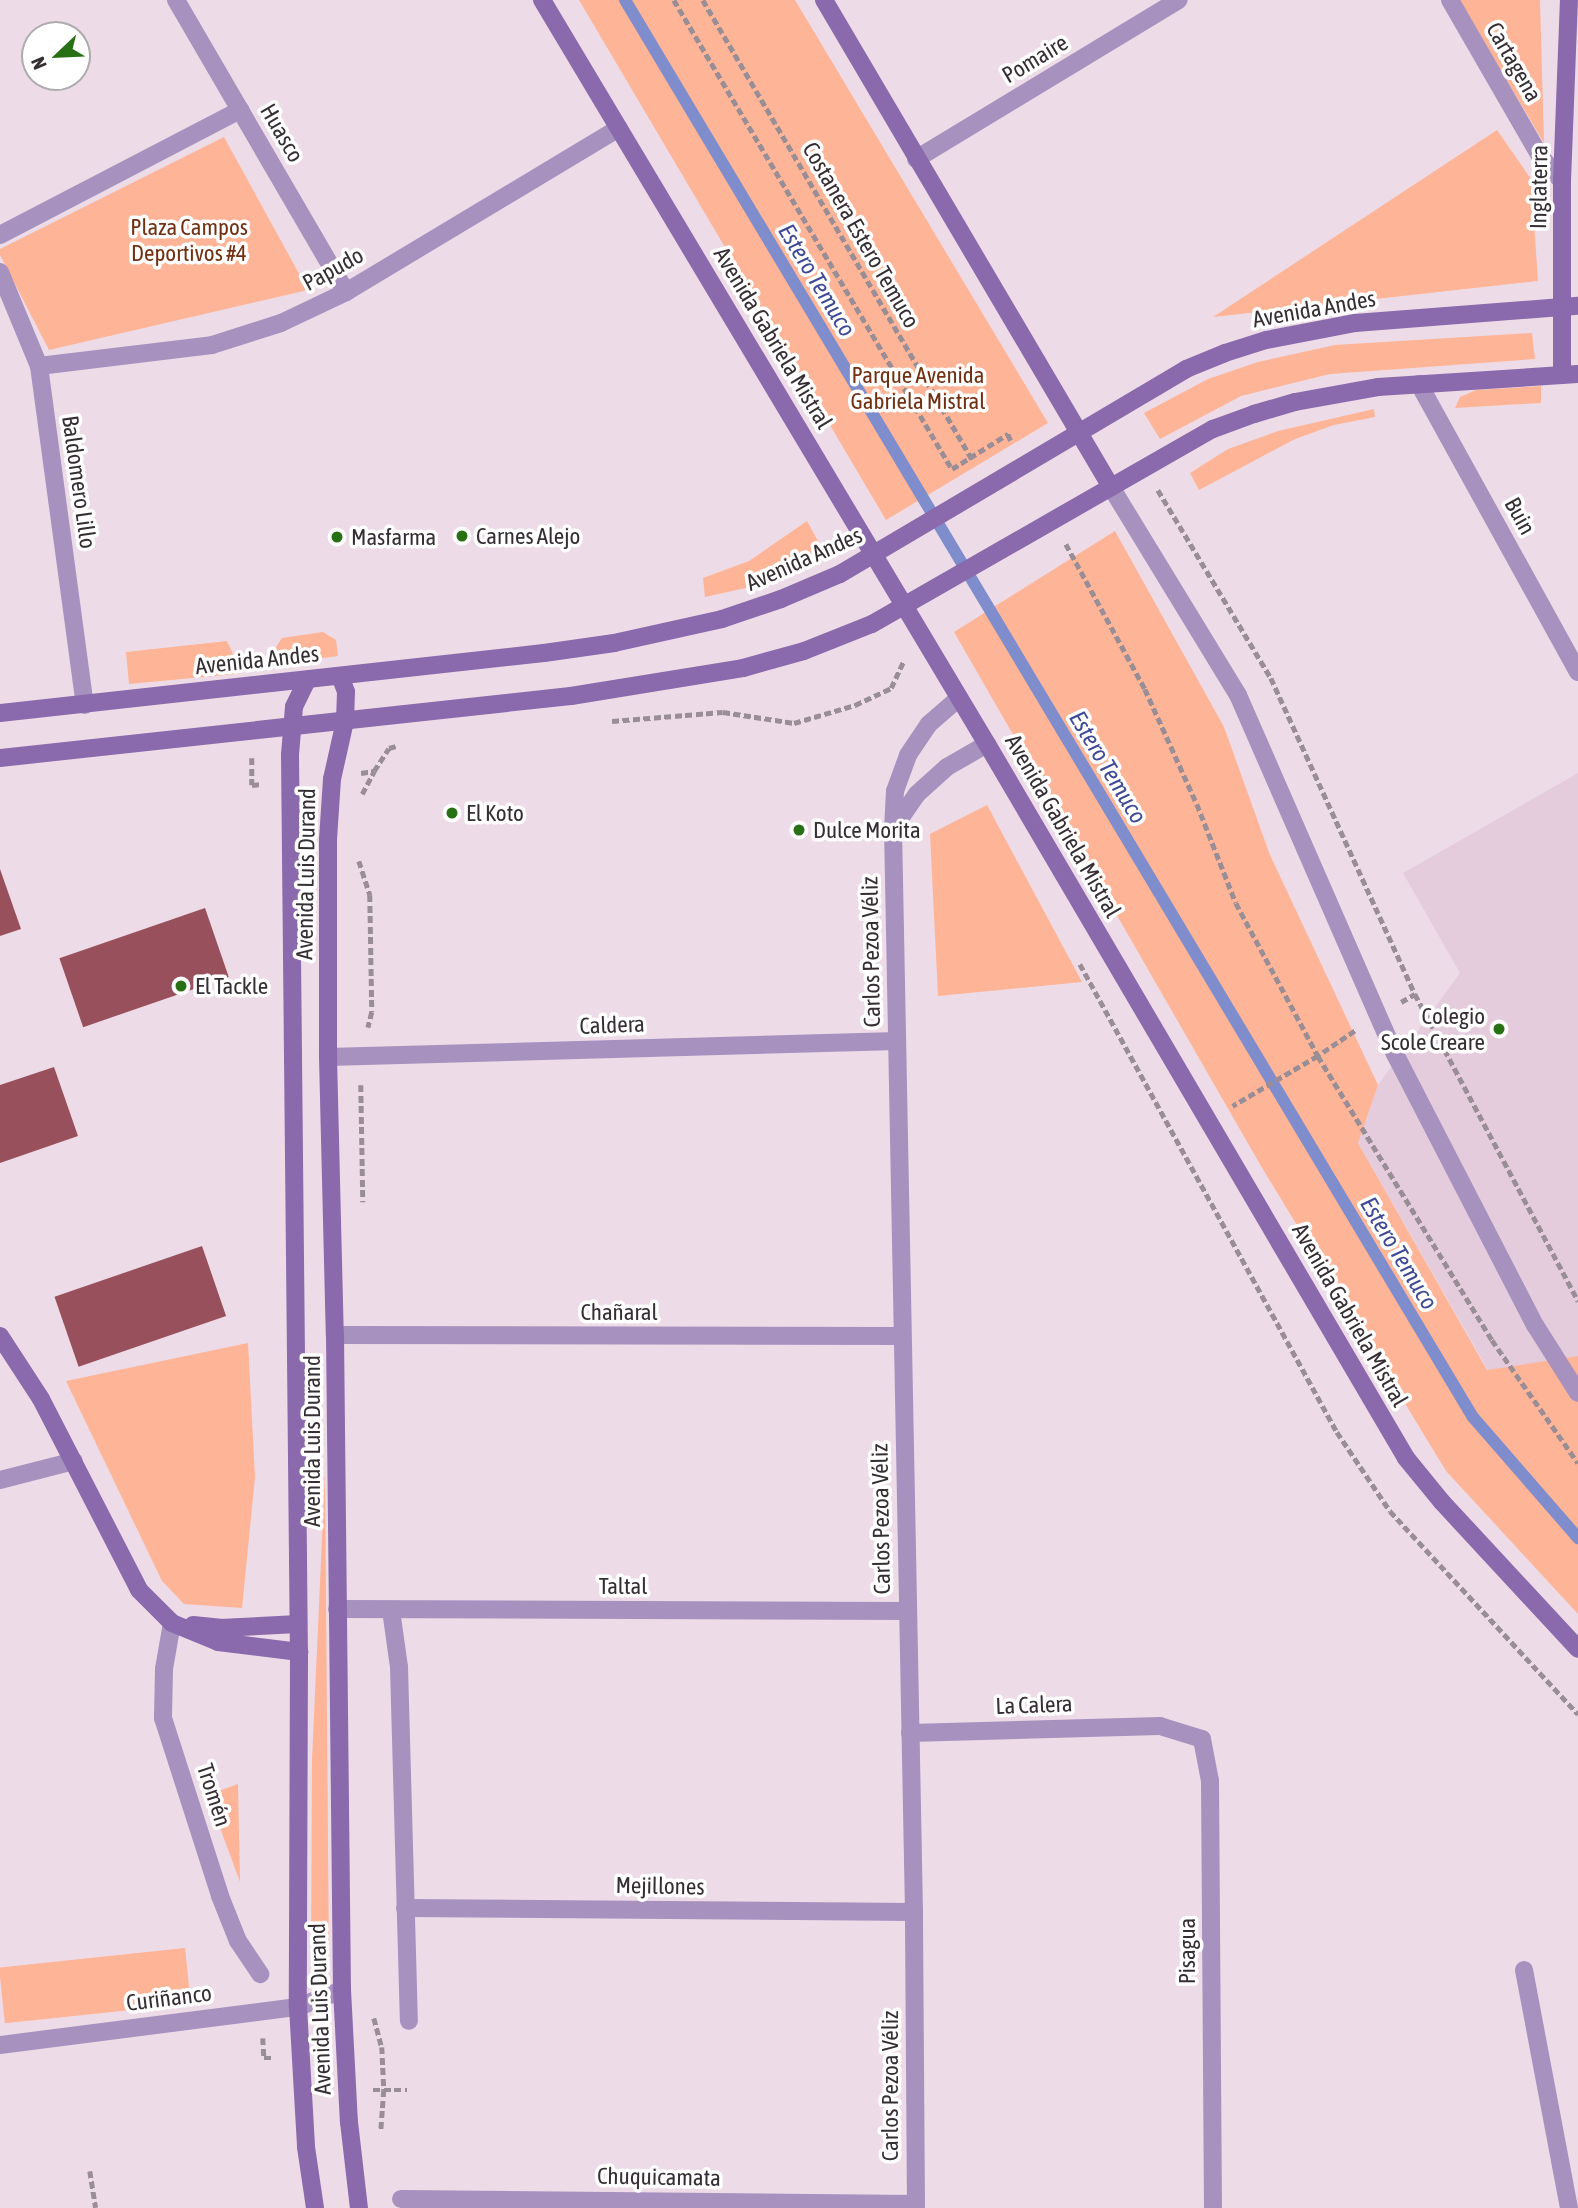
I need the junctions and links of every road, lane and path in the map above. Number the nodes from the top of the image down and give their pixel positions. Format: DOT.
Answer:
graph roads {
  1 [pos="176,0"];
  2 [pos="542,0"];
  3 [pos="703,0"];
  4 [pos="824,0"];
  5 [pos="1179,0"];
  6 [pos="1450,0"];
  7 [pos="1569,0"];
  8 [pos="240,110"];
  9 [pos="619,128"];
  10 [pos="916,159"];
  11 [pos="1562,181"];
  12 [pos="0,235"];
  13 [pos="0,272"];
  14 [pos="346,292"];
  15 [pos="1570,306"];
  16 [pos="39,366"];
  17 [pos="1570,374"];
  18 [pos="1419,384"];
  19 [pos="1079,433"];
  20 [pos="989,487"];
  21 [pos="1111,488"];
  22 [pos="875,555"];
  23 [pos="904,608"];
  24 [pos="926,643"];
  25 [pos="1578,672"];
  26 [pos="340,676"];
  27 [pos="307,680"];
  28 [pos="959,698"];
  29 [pos="85,705"];
  30 [pos="0,713"];
  31 [pos="345,721"];
  32 [pos="599,722"];
  33 [pos="291,727"];
  34 [pos="401,744"];
  35 [pos="987,744"];
  36 [pos="0,758"];
  37 [pos="374,771"];
  38 [pos="332,779"];
  39 [pos="357,804"];
  40 [pos="893,829"];
  41 [pos="355,850"];
  42 [pos="372,1012"];
  43 [pos="897,1041"];
  44 [pos="1318,1056"];
  45 [pos="328,1057"];
  46 [pos="1250,1096"];
  47 [pos="335,1335"];
  48 [pos="0,1336"];
  49 [pos="902,1336"];
  50 [pos="1578,1393"];
  51 [pos="74,1461"];
  52 [pos="0,1480"];
  53 [pos="337,1609"];
  54 [pos="391,1609"];
  55 [pos="908,1611"];
  56 [pos="172,1623"];
  57 [pos="298,1625"];
  58 [pos="1578,1648"];
  59 [pos="299,1651"];
  60 [pos="1160,1726"];
  61 [pos="910,1733"];
  62 [pos="405,1908"];
  63 [pos="914,1913"];
  64 [pos="1524,1970"];
  65 [pos="260,1973"];
  66 [pos="342,1990"];
  67 [pos="298,2007"];
  68 [pos="409,2021"];
  69 [pos="0,2045"];
  70 [pos="368,2090"];
  71 [pos="407,2090"];
  72 [pos="90,2171"];
  73 [pos="401,2199"];
  74 [pos="916,2206"];
  75 [pos="96,2208"];
  76 [pos="316,2208"];
  77 [pos="359,2208"];
  78 [pos="1213,2208"];
  79 [pos="1569,2208"];
  1 -- 8 [label="street, Huasco"];
  2 -- 9 [label="street, Avenida Gabriela Mistral"];
  3 -- 20 [label="path, Costanera Estero Temuco"];
  4 -- 10 [label="street"];
  5 -- 10 [label="street, Pomaire"];
  6 -- 11 [label="street, Cartagena"];
  7 -- 11 [label="street, Inglaterra"];
  8 -- 12 [label="street"];
  8 -- 14 [label="street, Huasco"];
  9 -- 14 [label="street, Papudo"];
  9 -- 22 [label="street, Avenida Gabriela Mistral"];
  10 -- 19 [label="street"];
  11 -- 15 [label="street, Inglaterra"];
  13 -- 16 [label="street, Baldomero Lillo"];
  14 -- 16 [label="street, Papudo"];
  15 -- 17 [label="street, Inglaterra"];
  15 -- 19 [label="street, Avenida Andes"];
  16 -- 29 [label="street, Baldomero Lillo"];
  17 -- 18 [label="street"];
  18 -- 21 [label="street"];
  18 -- 25 [label="street, Buin"];
  19 -- 20 [label="street, Avenida Andes"];
  19 -- 21 [label="street"];
  20 -- 22 [label="street, Avenida Andes"];
  21 -- 23 [label="street"];
  21 -- 50 [label="street"];
  22 -- 23 [label="street, Avenida Gabriela Mistral"];
  22 -- 26 [label="street, Avenida Andes"];
  23 -- 24 [label="street, Avenida Gabriela Mistral"];
  23 -- 31 [label="street"];
  24 -- 28 [label="street, Avenida Gabriela Mistral"];
  24 -- 32 [label="path"];
  26 -- 27 [label="street, Avenida Andes"];
  26 -- 31 [label="street, Avenida Luis Durand"];
  27 -- 29 [label="street, Avenida Andes"];
  27 -- 33 [label="street, Avenida Luis Durand"];
  28 -- 35 [label="street, Avenida Gabriela Mistral"];
  28 -- 40 [label="street, Carlos Pezoa Véliz"];
  29 -- 30 [label="street, Avenida Andes"];
  31 -- 33 [label="street"];
  31 -- 38 [label="street, Avenida Luis Durand"];
  33 -- 36 [label="street"];
  33 -- 57 [label="street, Avenida Luis Durand"];
  34 -- 37 [label="path"];
  35 -- 40 [label="street"];
  35 -- 58 [label="street, Avenida Gabriela Mistral"];
  37 -- 38 [label="path"];
  37 -- 39 [label="path"];
  38 -- 45 [label="street, Avenida Luis Durand"];
  40 -- 43 [label="street, Carlos Pezoa Véliz"];
  41 -- 42 [label="path"];
  43 -- 45 [label="street, Caldera"];
  43 -- 49 [label="street, Carlos Pezoa Véliz"];
  44 -- 46 [label="path"];
  45 -- 47 [label="street, Avenida Luis Durand"];
  47 -- 49 [label="street, Chañaral"];
  47 -- 53 [label="street, Avenida Luis Durand"];
  48 -- 51 [label="street"];
  49 -- 55 [label="street, Carlos Pezoa Véliz"];
  51 -- 52 [label="street"];
  51 -- 56 [label="street"];
  53 -- 54 [label="street, Taltal"];
  53 -- 66 [label="street, Avenida Luis Durand"];
  54 -- 55 [label="street, Taltal"];
  54 -- 62 [label="street"];
  55 -- 61 [label="street, Carlos Pezoa Véliz"];
  56 -- 57 [label="street"];
  56 -- 59 [label="street"];
  56 -- 65 [label="street, Tromén"];
  57 -- 59 [label="street, Avenida Luis Durand"];
  59 -- 67 [label="street, Avenida Luis Durand"];
  60 -- 61 [label="street, La Calera"];
  60 -- 78 [label="street, Pisagua"];
  61 -- 63 [label="street, Carlos Pezoa Véliz"];
  62 -- 63 [label="street, Mejillones"];
  62 -- 68 [label="street"];
  63 -- 74 [label="street, Carlos Pezoa Véliz"];
  64 -- 79 [label="street"];
  66 -- 67 [label="street, Curiñanco"];
  66 -- 77 [label="street, Avenida Luis Durand"];
  67 -- 69 [label="street, Curiñanco"];
  67 -- 76 [label="street, Avenida Luis Durand"];
  70 -- 71 [label="path"];
  72 -- 75 [label="path"];
  73 -- 74 [label="street, Chuquicamata"];
}
